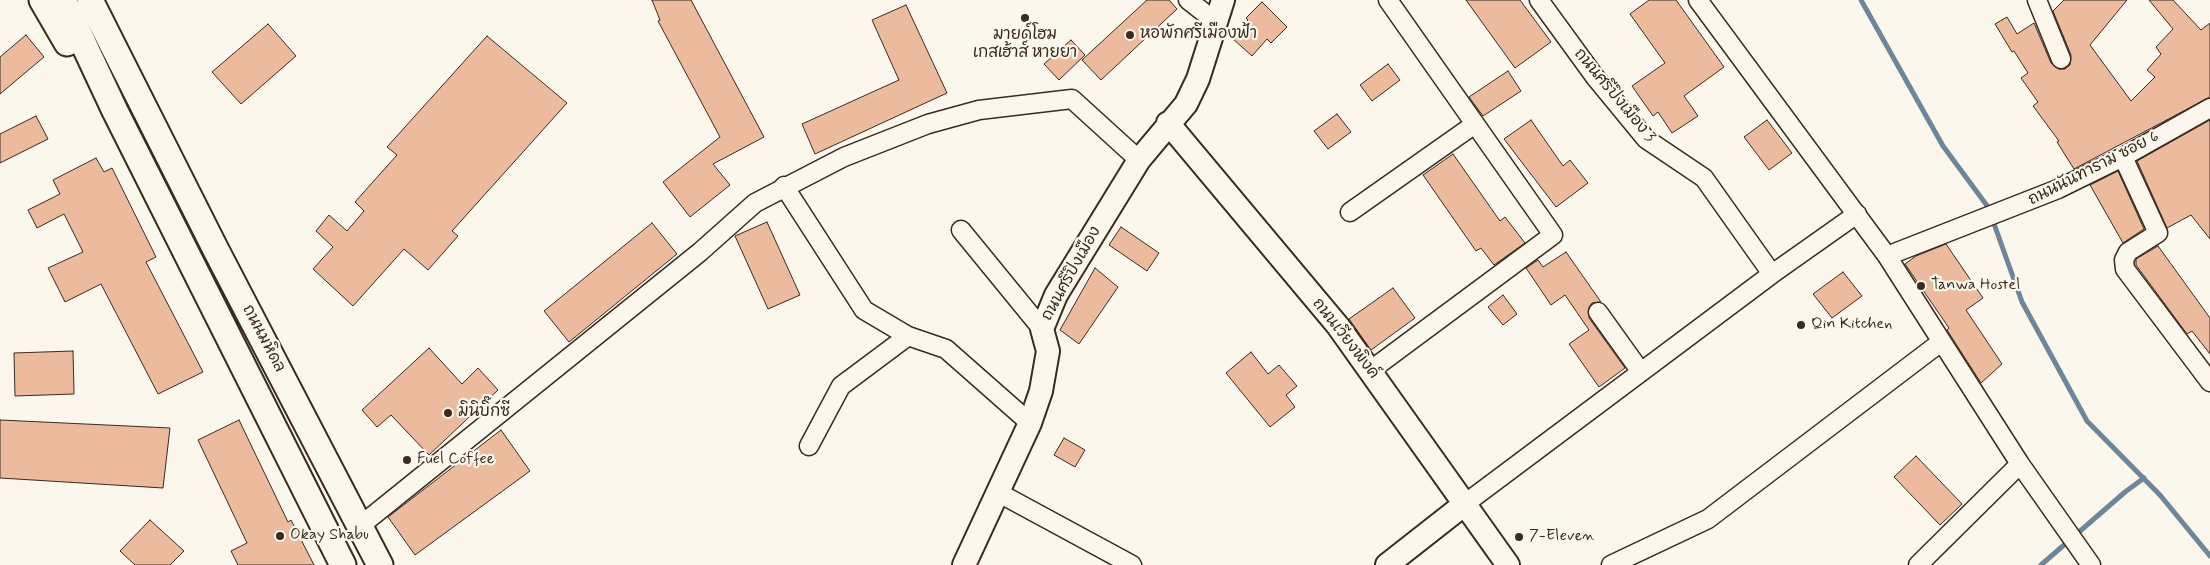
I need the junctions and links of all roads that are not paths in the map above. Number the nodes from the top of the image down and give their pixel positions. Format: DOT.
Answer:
graph roads {
  1 [pos="42,0"];
  2 [pos="62,0"];
  3 [pos="90,0"];
  4 [pos="103,0"];
  5 [pos="1188,0"];
  6 [pos="1223,0"];
  7 [pos="1388,0"];
  8 [pos="1539,0"];
  9 [pos="1698,0"];
  10 [pos="2037,0"];
  11 [pos="1216,22"];
  12 [pos="2061,60"];
  13 [pos="2210,108"];
  14 [pos="114,111"];
  15 [pos="147,112"];
  16 [pos="1168,123"];
  17 [pos="1475,124"];
  18 [pos="2123,157"];
  19 [pos="1139,160"];
  20 [pos="784,186"];
  21 [pos="1350,212"];
  22 [pos="1857,214"];
  23 [pos="961,230"];
  24 [pos="1887,256"];
  25 [pos="1772,274"];
  26 [pos="1598,312"];
  27 [pos="1042,329"];
  28 [pos="908,336"];
  29 [pos="1942,342"];
  30 [pos="1371,370"];
  31 [pos="1641,372"];
  32 [pos="2210,382"];
  33 [pos="1030,424"];
  34 [pos="809,446"];
  35 [pos="2020,464"];
  36 [pos="999,493"];
  37 [pos="1466,503"];
  38 [pos="360,526"];
  39 [pos="343,565"];
  40 [pos="380,565"];
  41 [pos="964,565"];
  42 [pos="1132,565"];
  43 [pos="1388,565"];
  44 [pos="1508,565"];
  45 [pos="1611,565"];
  46 [pos="1918,565"];
  47 [pos="2091,565"];
  1 -- 14 [label="main road, ถนนมหิดล"];
  2 -- 14 [label="main road, ถนนมหิดล"];
  3 -- 15 [label="main road, ถนนมหิดล"];
  4 -- 15 [label="main road, ถนนมหิดล"];
  5 -- 11 [label="street"];
  6 -- 11 [label="street, ถนนศรีปิงเมือง"];
  7 -- 17 [label="street"];
  8 -- 25 [label="street, ถนนศรีปิงเมือง 3"];
  9 -- 22 [label="street"];
  10 -- 12 [label="street"];
  11 -- 16 [label="street, ถนนศรีปิงเมือง"];
  13 -- 18 [label="street, ถนนนันทาราม ซอย 6"];
  14 -- 39 [label="main road, ถนนมหิดล"];
  15 -- 38 [label="main road, ถนนมหิดล"];
  16 -- 19 [label="street, ถนนศรีปิงเมือง"];
  16 -- 30 [label="street, ถนนเวียงพิงค์"];
  17 -- 21 [label="street"];
  17 -- 30 [label="street"];
  18 -- 24 [label="street, ถนนนันทาราม ซอย 6"];
  18 -- 32 [label="street"];
  19 -- 20 [label="street"];
  19 -- 27 [label="street, ถนนศรีปิงเมือง"];
  20 -- 28 [label="street"];
  20 -- 38 [label="street"];
  22 -- 24 [label="street"];
  22 -- 25 [label="street"];
  23 -- 27 [label="street"];
  24 -- 29 [label="street"];
  25 -- 31 [label="street"];
  26 -- 31 [label="street"];
  27 -- 33 [label="street, ถนนศรีปิงเมือง"];
  28 -- 33 [label="street"];
  28 -- 34 [label="street"];
  29 -- 35 [label="street"];
  29 -- 45 [label="street"];
  30 -- 37 [label="street, ถนนเวียงพิงค์"];
  31 -- 37 [label="street"];
  33 -- 36 [label="street, ถนนศรีปิงเมือง"];
  35 -- 46 [label="street"];
  35 -- 47 [label="street"];
  36 -- 41 [label="street, ถนนศรีปิงเมือง"];
  36 -- 42 [label="street"];
  37 -- 43 [label="street"];
  37 -- 44 [label="street, ถนนเวียงพิงค์"];
  38 -- 40 [label="main road, ถนนมหิดล"];
}
